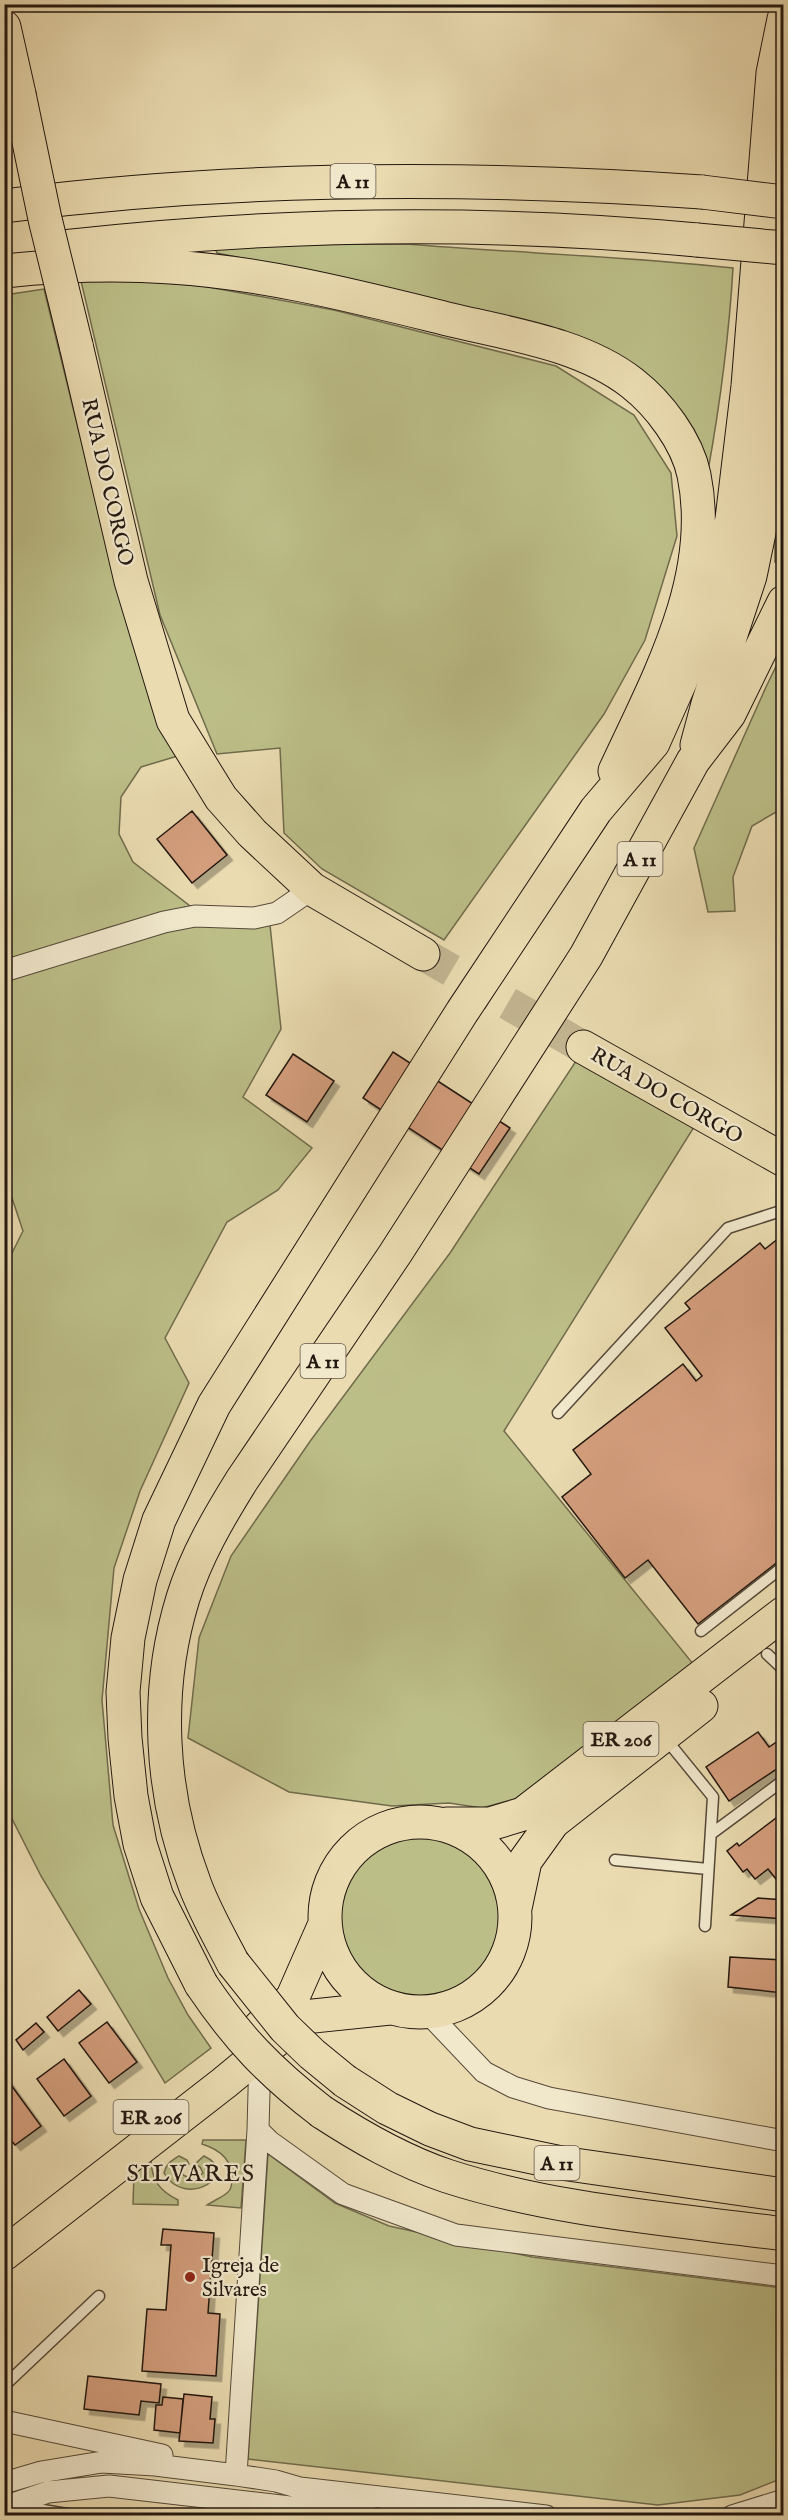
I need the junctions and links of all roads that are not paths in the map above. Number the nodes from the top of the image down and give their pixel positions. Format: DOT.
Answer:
graph roads {
  1 [pos="783,19"];
  2 [pos="4,27"];
  3 [pos="783,202"];
  4 [pos="4,206"];
  5 [pos="783,248"];
  6 [pos="4,254"];
  7 [pos="783,269"];
  8 [pos="4,271"];
  9 [pos="783,602"];
  10 [pos="693,761"];
  11 [pos="596,810"];
  12 [pos="312,889"];
  13 [pos="423,954"];
  14 [pos="4,971"];
  15 [pos="583,1047"];
  16 [pos="783,1160"];
  17 [pos="783,1210"];
  18 [pos="558,1413"];
  19 [pos="783,1566"];
  20 [pos="783,1613"];
  21 [pos="701,1631"];
  22 [pos="778,1655"];
  23 [pos="663,1736"];
  24 [pos="783,1780"];
  25 [pos="442,1824"];
  26 [pos="711,1834"];
  27 [pos="615,1860"];
  28 [pos="708,1869"];
  29 [pos="515,1910"];
  30 [pos="325,1924"];
  31 [pos="705,1926"];
  32 [pos="390,2008"];
  33 [pos="427,2012"];
  34 [pos="260,2053"];
  35 [pos="258,2130"];
  36 [pos="783,2141"];
  37 [pos="783,2195"];
  38 [pos="4,2228"];
  39 [pos="783,2234"];
  40 [pos="4,2254"];
  41 [pos="783,2276"];
  42 [pos="99,2296"];
  43 [pos="4,2386"];
  44 [pos="4,2421"];
  45 [pos="178,2468"];
  46 [pos="236,2475"];
  47 [pos="4,2483"];
  48 [pos="230,2499"];
  49 [pos="783,2500"];
  50 [pos="7,2506"];
  51 [pos="79,2516"];
  52 [pos="255,2516"];
  53 [pos="369,2516"];
  54 [pos="546,2516"];
  55 [pos="732,2516"];
  1 -- 11 [label="main road"];
  2 -- 12 [label="main road, RUA DO CORGO, bridge"];
  3 -- 4 [label="main road, A 11, bridge"];
  5 -- 6 [label="main road, A 11, bridge"];
  7 -- 10 [label="main road, A 11"];
  8 -- 11 [label="main road"];
  9 -- 10 [label="main road, A 11"];
  10 -- 37 [label="main road, A 11, bridge"];
  11 -- 39 [label="main road, bridge"];
  12 -- 13 [label="main road, RUA DO CORGO"];
  12 -- 14 [label="street"];
  15 -- 16 [label="main road, RUA DO CORGO"];
  17 -- 18 [label="lane"];
  19 -- 21 [label="lane"];
  20 -- 25 [label="main road, ER 206"];
  22 -- 23 [label="main road, ER 206"];
  23 -- 26 [label="lane"];
  23 -- 29 [label="main road, ER 206"];
  24 -- 26 [label="lane"];
  25 -- 29 [label="main road, ER 206"];
  25 -- 30 [label="main road, ER 206"];
  26 -- 28 [label="lane"];
  27 -- 28 [label="lane"];
  28 -- 31 [label="lane"];
  29 -- 33 [label="main road, ER 206"];
  30 -- 32 [label="main road, ER 206"];
  30 -- 38 [label="main road, ER 206"];
  32 -- 33 [label="main road, ER 206"];
  32 -- 34 [label="main road, ER 206"];
  33 -- 36 [label="street"];
  34 -- 35 [label="street"];
  34 -- 40 [label="main road, ER 206"];
  35 -- 41 [label="street"];
  35 -- 46 [label="street"];
  42 -- 43 [label="lane"];
  44 -- 45 [label="street"];
  45 -- 46 [label="street"];
  45 -- 47 [label="street"];
  46 -- 54 [label="street"];
  48 -- 50 [label="street"];
  48 -- 52 [label="street"];
  48 -- 53 [label="street"];
  49 -- 55 [label="street"];
  50 -- 51 [label="lane"];
}
